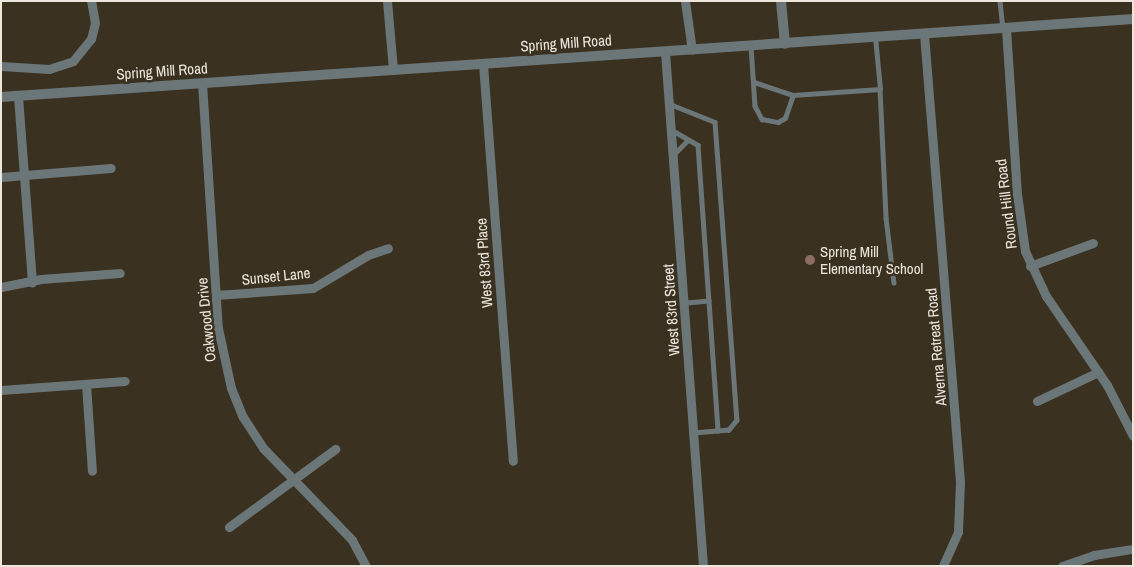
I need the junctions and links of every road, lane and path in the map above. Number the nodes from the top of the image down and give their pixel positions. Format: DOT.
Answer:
graph roads {
  1 [pos="91,1"];
  2 [pos="387,1"];
  3 [pos="685,1"];
  4 [pos="781,1"];
  5 [pos="1000,1"];
  6 [pos="1133,19"];
  7 [pos="1004,29"];
  8 [pos="924,34"];
  9 [pos="875,37"];
  10 [pos="785,44"];
  11 [pos="751,46"];
  12 [pos="692,50"];
  13 [pos="665,52"];
  14 [pos="483,64"];
  15 [pos="1,66"];
  16 [pos="393,70"];
  17 [pos="754,82"];
  18 [pos="202,83"];
  19 [pos="880,89"];
  20 [pos="793,95"];
  21 [pos="18,96"];
  22 [pos="1,97"];
  23 [pos="670,104"];
  24 [pos="672,130"];
  25 [pos="688,141"];
  26 [pos="674,154"];
  27 [pos="111,168"];
  28 [pos="23,175"];
  29 [pos="1,177"];
  30 [pos="1093,243"];
  31 [pos="388,248"];
  32 [pos="1030,266"];
  33 [pos="120,274"];
  34 [pos="32,282"];
  35 [pos="894,283"];
  36 [pos="1,287"];
  37 [pos="216,295"];
  38 [pos="709,301"];
  39 [pos="684,303"];
  40 [pos="1098,372"];
  41 [pos="125,381"];
  42 [pos="86,384"];
  43 [pos="1,390"];
  44 [pos="1037,401"];
  45 [pos="718,431"];
  46 [pos="694,433"];
  47 [pos="1133,436"];
  48 [pos="335,449"];
  49 [pos="512,461"];
  50 [pos="92,471"];
  51 [pos="292,481"];
  52 [pos="229,527"];
  53 [pos="1133,550"];
  54 [pos="366,566"];
  55 [pos="703,566"];
  56 [pos="944,566"];
  57 [pos="1062,566"];
  1 -- 15 [label="street"];
  2 -- 16 [label="street"];
  3 -- 12 [label="street"];
  4 -- 10 [label="street"];
  5 -- 7 [label="lane"];
  6 -- 7 [label="street, Spring Mill Road"];
  7 -- 8 [label="street, Spring Mill Road"];
  7 -- 32 [label="street, Round Hill Road"];
  8 -- 9 [label="street, Spring Mill Road"];
  8 -- 56 [label="street, Alverna Retreat Road"];
  9 -- 10 [label="street, Spring Mill Road"];
  9 -- 19 [label="lane"];
  10 -- 11 [label="street, Spring Mill Road"];
  11 -- 12 [label="street, Spring Mill Road"];
  11 -- 17 [label="lane"];
  12 -- 13 [label="street, Spring Mill Road"];
  13 -- 14 [label="street, Spring Mill Road"];
  13 -- 23 [label="street, West 83rd Street"];
  14 -- 16 [label="street, Spring Mill Road"];
  14 -- 49 [label="street, West 83rd Place"];
  16 -- 18 [label="street, Spring Mill Road"];
  17 -- 20 [label="lane"];
  17 -- 20 [label="lane"];
  18 -- 21 [label="street, Spring Mill Road"];
  18 -- 37 [label="street, Oakwood Drive"];
  19 -- 20 [label="lane"];
  19 -- 35 [label="lane"];
  21 -- 22 [label="street, Spring Mill Road"];
  21 -- 28 [label="street"];
  23 -- 24 [label="street, West 83rd Street"];
  23 -- 45 [label="lane"];
  24 -- 25 [label="lane"];
  24 -- 26 [label="street, West 83rd Street"];
  25 -- 26 [label="lane"];
  25 -- 38 [label="lane"];
  26 -- 39 [label="street, West 83rd Street"];
  27 -- 28 [label="street"];
  28 -- 29 [label="street"];
  28 -- 34 [label="street"];
  30 -- 32 [label="street"];
  31 -- 37 [label="street, Sunset Lane"];
  32 -- 40 [label="street, Round Hill Road"];
  33 -- 34 [label="street"];
  34 -- 36 [label="street"];
  37 -- 51 [label="street, Oakwood Drive"];
  38 -- 39 [label="lane"];
  38 -- 45 [label="lane"];
  39 -- 46 [label="street, West 83rd Street"];
  40 -- 44 [label="street"];
  40 -- 47 [label="street, Round Hill Road"];
  41 -- 42 [label="street"];
  42 -- 43 [label="street"];
  42 -- 50 [label="street"];
  45 -- 46 [label="lane"];
  46 -- 55 [label="street, West 83rd Street"];
  48 -- 51 [label="street"];
  51 -- 52 [label="street"];
  51 -- 54 [label="street, Oakwood Drive"];
  53 -- 57 [label="street"];
}
